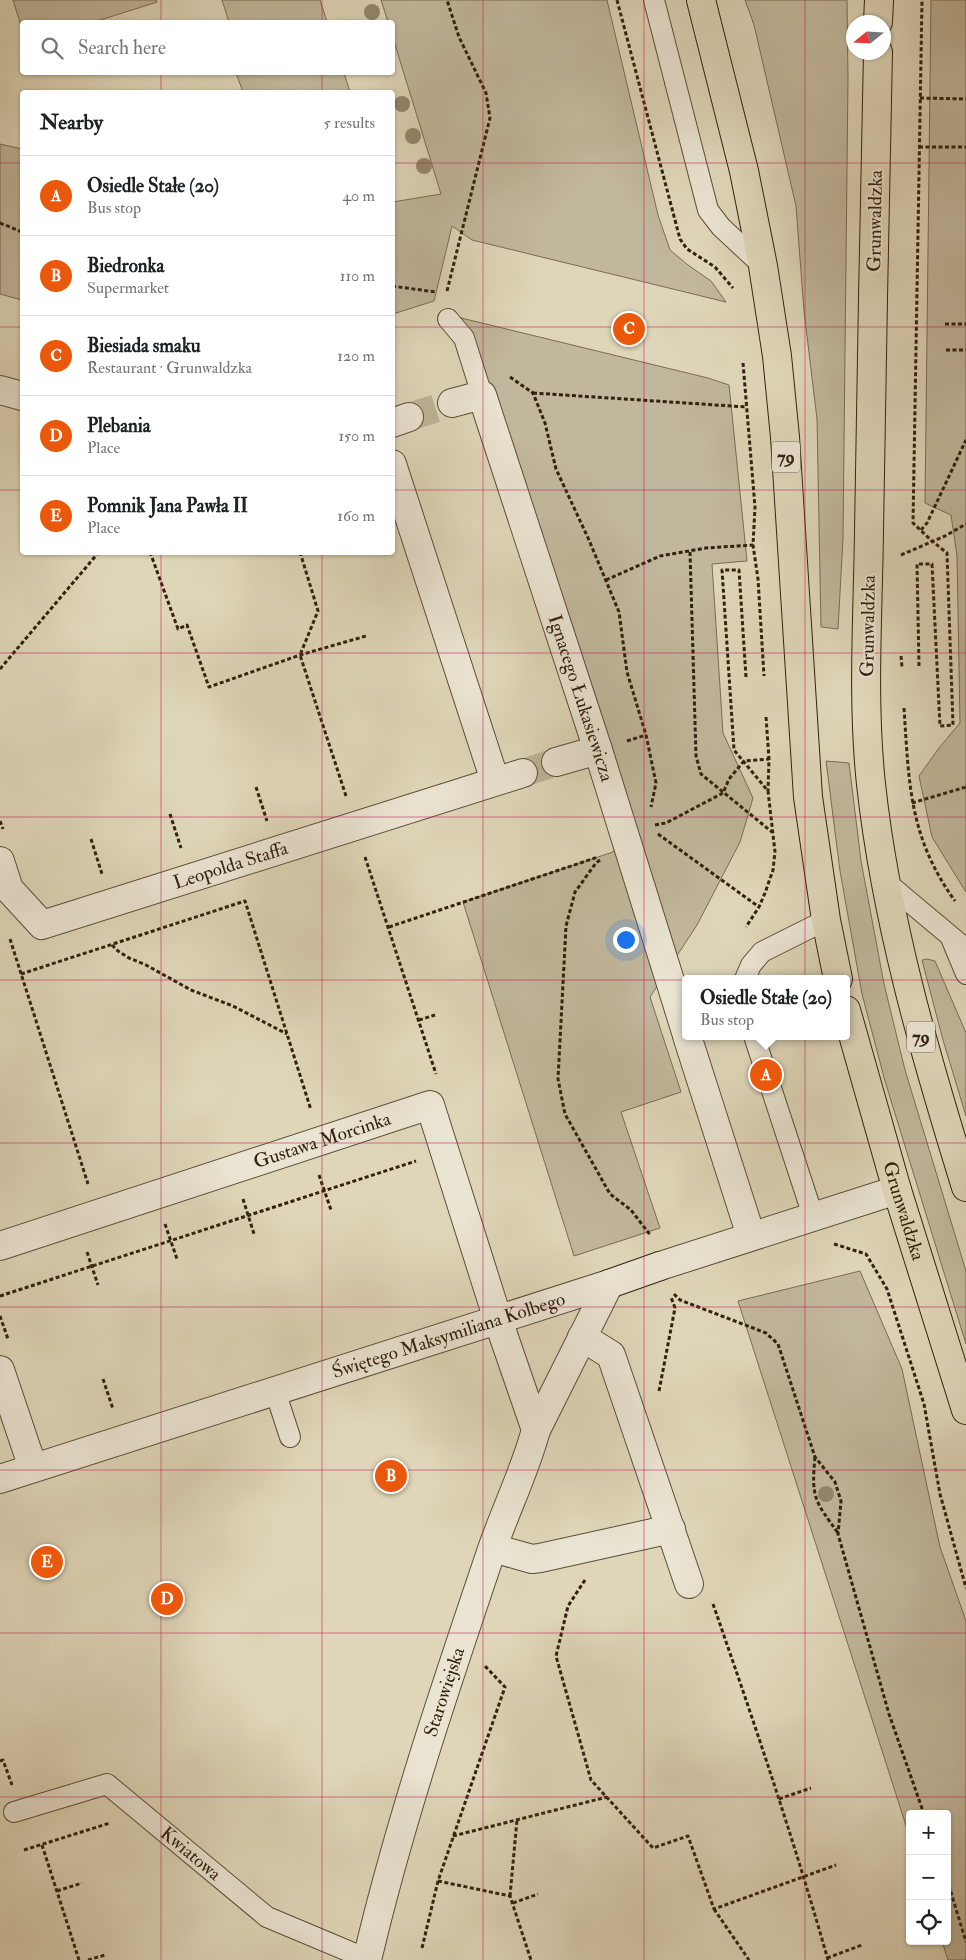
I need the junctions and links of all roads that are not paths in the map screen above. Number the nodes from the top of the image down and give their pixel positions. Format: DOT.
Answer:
graph roads {
  1 [pos="654,0"];
  2 [pos="701,0"];
  3 [pos="879,0"];
  4 [pos="878,15"];
  5 [pos="878,60"];
  6 [pos="763,266"];
  7 [pos="448,319"];
  8 [pos="0,390"];
  9 [pos="20,395"];
  10 [pos="482,395"];
  11 [pos="452,404"];
  12 [pos="395,473"];
  13 [pos="598,750"];
  14 [pos="556,762"];
  15 [pos="523,773"];
  16 [pos="495,781"];
  17 [pos="0,861"];
  18 [pos="887,883"];
  19 [pos="826,920"];
  20 [pos="950,936"];
  21 [pos="966,949"];
  22 [pos="966,974"];
  23 [pos="747,975"];
  24 [pos="837,975"];
  25 [pos="682,1019"];
  26 [pos="850,1024"];
  27 [pos="688,1040"];
  28 [pos="755,1040"];
  29 [pos="966,1187"];
  30 [pos="897,1190"];
  31 [pos="813,1216"];
  32 [pos="751,1236"];
  33 [pos="0,1246"];
  34 [pos="608,1284"];
  35 [pos="498,1320"];
  36 [pos="582,1337"];
  37 [pos="0,1370"];
  38 [pos="275,1391"];
  39 [pos="966,1410"];
  40 [pos="536,1430"];
  41 [pos="290,1437"];
  42 [pos="33,1468"];
  43 [pos="0,1479"];
  44 [pos="671,1529"];
  45 [pos="493,1548"];
  46 [pos="700,1591"];
  47 [pos="14,1812"];
  48 [pos="367,1960"];
  1 -- 6 [label="lane"];
  2 -- 6 [label="main road, 79"];
  3 -- 4 [label="main road"];
  5 -- 18 [label="main road, Grunwaldzka / 79"];
  6 -- 19 [label="main road, 79"];
  7 -- 10 [label="lane"];
  8 -- 9 [label="street"];
  10 -- 11 [label="street"];
  10 -- 13 [label="street, Ignacego Łukasiewicza"];
  12 -- 16 [label="street"];
  13 -- 14 [label="street"];
  13 -- 25 [label="street, Ignacego Łukasiewicza"];
  15 -- 16 [label="street, Leopolda Staffa"];
  16 -- 17 [label="street, Leopolda Staffa"];
  18 -- 20 [label="lane"];
  18 -- 29 [label="main road, Grunwaldzka / 79"];
  19 -- 23 [label="lane"];
  19 -- 24 [label="main road, 79"];
  20 -- 21 [label="lane"];
  20 -- 22 [label="lane"];
  26 -- 30 [label="main road, Grunwaldzka"];
  27 -- 32 [label="street"];
  28 -- 31 [label="lane"];
  30 -- 31 [label="street, Świętego Maksymiliana Kolbego"];
  30 -- 39 [label="main road, Grunwaldzka"];
  31 -- 32 [label="street, Świętego Maksymiliana Kolbego"];
  32 -- 34 [label="street, Świętego Maksymiliana Kolbego"];
  33 -- 35 [label="street, Gustawa Morcinka"];
  34 -- 35 [label="street, Świętego Maksymiliana Kolbego"];
  34 -- 36 [label="street, Starowiejska"];
  35 -- 38 [label="street, Świętego Maksymiliana Kolbego"];
  35 -- 40 [label="street"];
  36 -- 40 [label="street, Starowiejska"];
  36 -- 44 [label="street"];
  37 -- 42 [label="street"];
  38 -- 41 [label="lane"];
  38 -- 42 [label="street, Świętego Maksymiliana Kolbego"];
  40 -- 45 [label="street, Starowiejska"];
  42 -- 43 [label="street, Świętego Maksymiliana Kolbego"];
  44 -- 45 [label="street"];
  44 -- 46 [label="street"];
  45 -- 48 [label="street, Starowiejska"];
  47 -- 48 [label="lane, Kwiatowa"];
}
